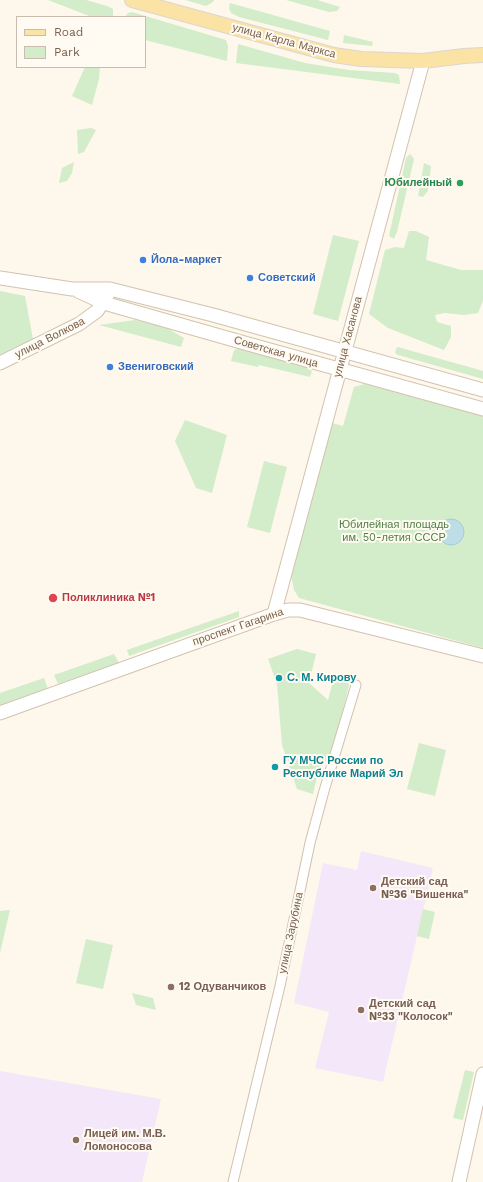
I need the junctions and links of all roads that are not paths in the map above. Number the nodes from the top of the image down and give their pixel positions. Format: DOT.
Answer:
graph roads {
  1 [pos="132,0"];
  2 [pos="483,50"];
  3 [pos="483,55"];
  4 [pos="464,56"];
  5 [pos="423,61"];
  6 [pos="0,278"];
  7 [pos="72,289"];
  8 [pos="110,289"];
  9 [pos="104,303"];
  10 [pos="345,352"];
  11 [pos="0,363"];
  12 [pos="340,370"];
  13 [pos="483,390"];
  14 [pos="483,409"];
  15 [pos="274,614"];
  16 [pos="483,656"];
  17 [pos="356,685"];
  18 [pos="0,713"];
  19 [pos="483,1074"];
  20 [pos="233,1182"];
  21 [pos="459,1182"];
  1 -- 5 [label="main road, улица Карла Маркса"];
  2 -- 4 [label="main road, улица Карла Маркса"];
  3 -- 4 [label="main road, улица Карла Маркса"];
  4 -- 5 [label="main road, улица Карла Маркса"];
  5 -- 10 [label="street, улица Хасанова"];
  6 -- 7 [label="street, Советская улица"];
  7 -- 8 [label="street, Советская улица"];
  7 -- 9 [label="street, Советская улица"];
  8 -- 9 [label="street, улица Волкова"];
  8 -- 10 [label="street, Советская улица"];
  9 -- 11 [label="street, улица Волкова"];
  9 -- 12 [label="street, Советская улица"];
  10 -- 12 [label="street, улица Хасанова"];
  10 -- 13 [label="street, Советская улица"];
  12 -- 14 [label="street, Советская улица"];
  12 -- 15 [label="street, улица Хасанова"];
  15 -- 16 [label="street, проспект Гагарина"];
  15 -- 18 [label="street, проспект Гагарина"];
  17 -- 20 [label="street, улица Зарубина"];
  19 -- 21 [label="street"];
}
